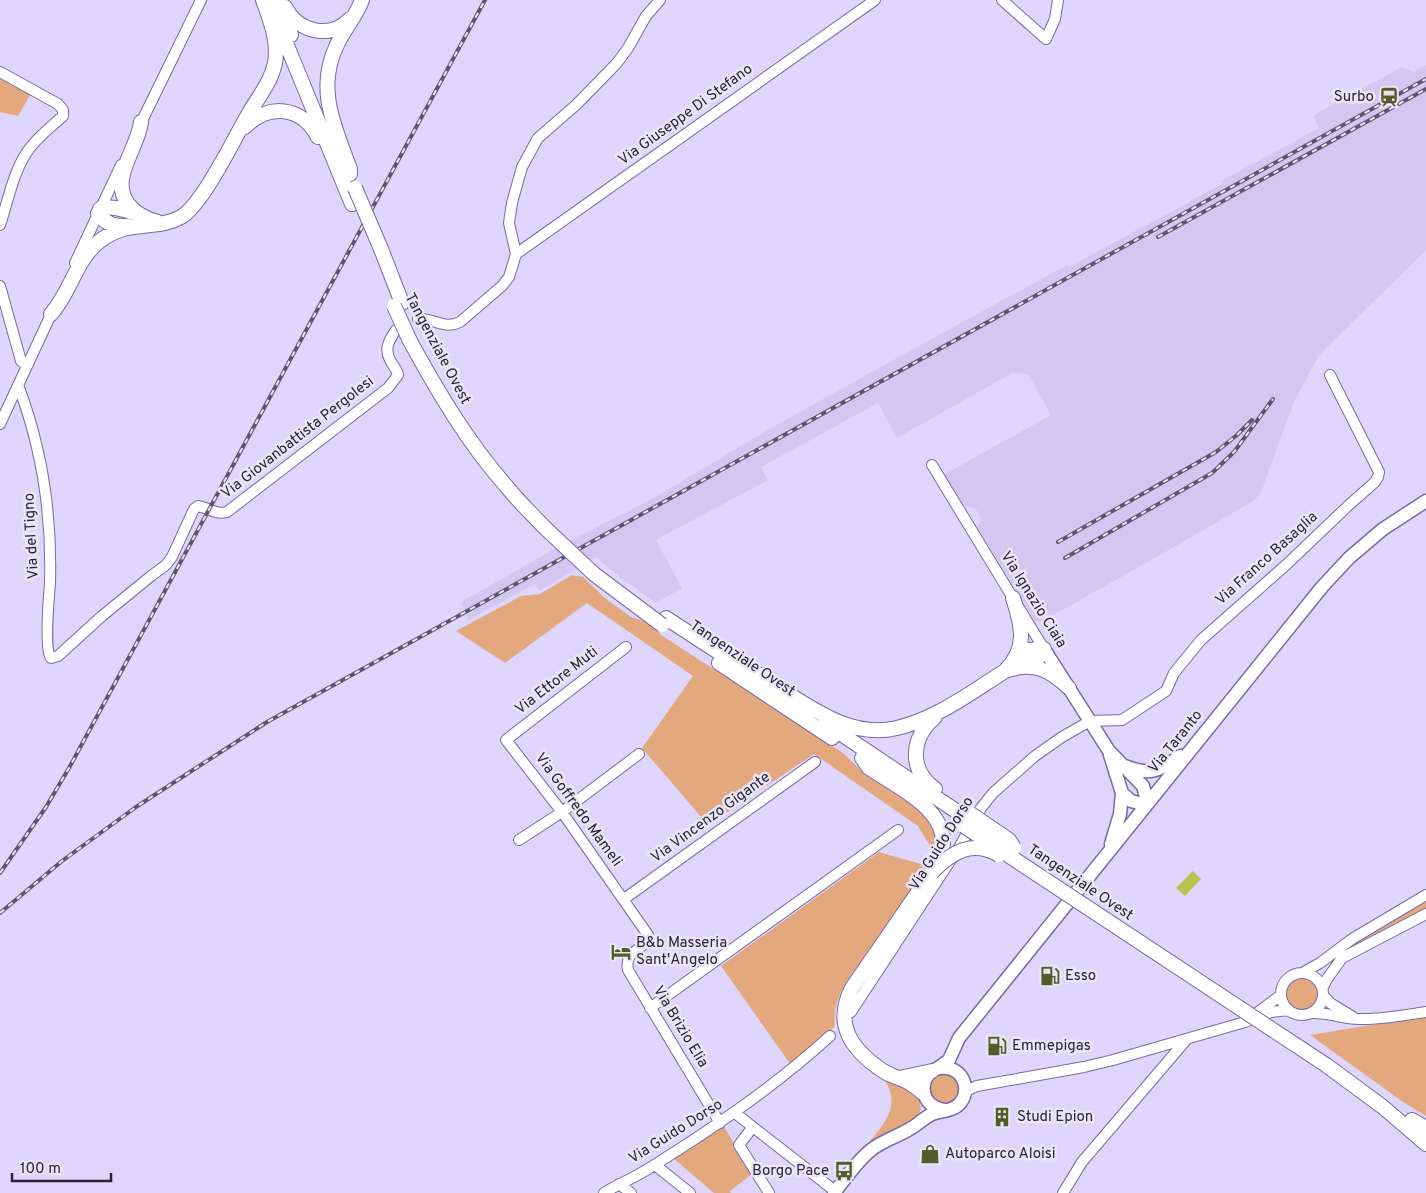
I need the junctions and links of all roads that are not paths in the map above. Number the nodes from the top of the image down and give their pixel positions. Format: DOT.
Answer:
graph roads {
  1 [pos="201,0"];
  2 [pos="263,0"];
  3 [pos="268,0"];
  4 [pos="277,0"];
  5 [pos="282,0"];
  6 [pos="660,0"];
  7 [pos="875,0"];
  8 [pos="1002,0"];
  9 [pos="1058,0"];
  10 [pos="361,3"];
  11 [pos="0,72"];
  12 [pos="141,122"];
  13 [pos="236,137"];
  14 [pos="350,174"];
  15 [pos="352,195"];
  16 [pos="99,211"];
  17 [pos="137,220"];
  18 [pos="0,225"];
  19 [pos="516,254"];
  20 [pos="0,286"];
  21 [pos="51,314"];
  22 [pos="418,319"];
  23 [pos="396,330"];
  24 [pos="27,365"];
  25 [pos="1330,375"];
  26 [pos="18,385"];
  27 [pos="0,424"];
  28 [pos="932,465"];
  29 [pos="1426,501"];
  30 [pos="1013,598"];
  31 [pos="664,621"];
  32 [pos="626,647"];
  33 [pos="1044,649"];
  34 [pos="51,658"];
  35 [pos="728,658"];
  36 [pos="1019,663"];
  37 [pos="1069,688"];
  38 [pos="945,708"];
  39 [pos="1090,721"];
  40 [pos="506,740"];
  41 [pos="1196,744"];
  42 [pos="1109,751"];
  43 [pos="639,754"];
  44 [pos="862,758"];
  45 [pos="815,762"];
  46 [pos="1122,764"];
  47 [pos="1122,793"];
  48 [pos="1146,804"];
  49 [pos="562,812"];
  50 [pos="968,819"];
  51 [pos="898,830"];
  52 [pos="519,840"];
  53 [pos="1108,854"];
  54 [pos="932,872"];
  55 [pos="1064,892"];
  56 [pos="1426,895"];
  57 [pos="624,899"];
  58 [pos="1426,914"];
  59 [pos="1304,972"];
  60 [pos="1323,991"];
  61 [pos="1280,994"];
  62 [pos="650,1008"];
  63 [pos="1289,1010"];
  64 [pos="851,1012"];
  65 [pos="1426,1012"];
  66 [pos="1312,1013"];
  67 [pos="1359,1019"];
  68 [pos="1245,1022"];
  69 [pos="970,1025"];
  70 [pos="830,1036"];
  71 [pos="1188,1039"];
  72 [pos="1148,1050"];
  73 [pos="1328,1060"];
  74 [pos="1164,1067"];
  75 [pos="935,1070"];
  76 [pos="960,1074"];
  77 [pos="898,1078"];
  78 [pos="994,1082"];
  79 [pos="924,1095"];
  80 [pos="964,1096"];
  81 [pos="945,1110"];
  82 [pos="734,1113"];
  83 [pos="1412,1120"];
  84 [pos="720,1123"];
  85 [pos="752,1128"];
  86 [pos="1426,1128"];
  87 [pos="908,1130"];
  88 [pos="1426,1133"];
  89 [pos="1426,1144"];
  90 [pos="655,1165"];
  91 [pos="619,1184"];
  92 [pos="834,1192"];
  93 [pos="604,1193"];
  94 [pos="631,1193"];
  95 [pos="690,1193"];
  96 [pos="770,1193"];
  97 [pos="1063,1193"];
  1 -- 12 [label="street"];
  2 -- 13 [label="highway"];
  3 -- 15 [label="highway, Tangenziale Ovest"];
  4 -- 14 [label="highway, Tangenziale Ovest"];
  5 -- 10 [label="highway"];
  6 -- 19 [label="street"];
  7 -- 19 [label="street, Via Giuseppe Di Stefano"];
  8 -- 9 [label="street"];
  10 -- 14 [label="highway"];
  11 -- 18 [label="street"];
  12 -- 16 [label="street"];
  12 -- 17 [label="highway"];
  13 -- 15 [label="highway"];
  13 -- 17 [label="highway"];
  14 -- 15 [label="highway, Tangenziale Ovest"];
  15 -- 31 [label="highway, Tangenziale Ovest, bridge"];
  16 -- 17 [label="highway"];
  16 -- 21 [label="street"];
  17 -- 21 [label="highway"];
  19 -- 22 [label="street"];
  20 -- 24 [label="street"];
  21 -- 24 [label="street"];
  23 -- 34 [label="street, Via Giovanbattista Pergolesi"];
  24 -- 26 [label="street"];
  25 -- 39 [label="street, Via Franco Basaglia"];
  26 -- 27 [label="street"];
  26 -- 34 [label="street, Via del Tigno"];
  28 -- 30 [label="street, Via Ignazio Ciaia"];
  29 -- 41 [label="main road, Via Taranto"];
  30 -- 33 [label="street, Via Ignazio Ciaia"];
  30 -- 36 [label="highway"];
  31 -- 35 [label="highway, Tangenziale Ovest"];
  31 -- 44 [label="highway, Tangenziale Ovest"];
  32 -- 40 [label="street, Via Ettore Muti"];
  33 -- 36 [label="highway"];
  33 -- 37 [label="main road, Via Ignazio Ciaia"];
  35 -- 38 [label="highway"];
  35 -- 50 [label="highway, Tangenziale Ovest"];
  36 -- 37 [label="highway"];
  36 -- 38 [label="highway"];
  37 -- 39 [label="main road, Via Ignazio Ciaia"];
  38 -- 50 [label="highway"];
  39 -- 42 [label="main road, Via Ignazio Ciaia"];
  39 -- 64 [label="street, Via Guido Dorso"];
  40 -- 49 [label="street, Via Goffredo Mameli"];
  41 -- 46 [label="main road, Via Ignazio Ciaia"];
  41 -- 48 [label="main road, Via Taranto"];
  42 -- 46 [label="main road, Via Ignazio Ciaia"];
  42 -- 47 [label="main road, Via Ignazio Ciaia"];
  43 -- 49 [label="street"];
  44 -- 50 [label="highway, Tangenziale Ovest"];
  44 -- 54 [label="highway"];
  45 -- 57 [label="street, Via Vincenzo Gigante"];
  46 -- 48 [label="main road, Via Ignazio Ciaia"];
  47 -- 48 [label="main road"];
  47 -- 53 [label="main road, Via Ignazio Ciaia"];
  48 -- 53 [label="main road, Via Taranto"];
  49 -- 52 [label="street"];
  49 -- 57 [label="street, Via Goffredo Mameli"];
  50 -- 55 [label="highway, Tangenziale Ovest, bridge"];
  50 -- 73 [label="highway, Tangenziale Ovest"];
  51 -- 62 [label="street"];
  53 -- 69 [label="main road, Via Taranto"];
  54 -- 55 [label="highway, bridge"];
  54 -- 77 [label="highway"];
  55 -- 73 [label="highway, Tangenziale Ovest, bridge"];
  56 -- 59 [label="street"];
  57 -- 62 [label="street, Via Brizio Elia"];
  58 -- 60 [label="street"];
  59 -- 60 [label="street"];
  59 -- 61 [label="street"];
  60 -- 66 [label="street"];
  60 -- 67 [label="street"];
  61 -- 63 [label="street"];
  61 -- 68 [label="street"];
  62 -- 84 [label="street, Via Brizio Elia"];
  63 -- 66 [label="street"];
  63 -- 68 [label="street"];
  65 -- 67 [label="street"];
  66 -- 67 [label="street"];
  68 -- 71 [label="street"];
  69 -- 75 [label="main road, Via Taranto"];
  69 -- 76 [label="main road, Via Taranto"];
  70 -- 82 [label="street, Via Guido Dorso"];
  71 -- 72 [label="street"];
  71 -- 74 [label="street"];
  72 -- 74 [label="street"];
  72 -- 78 [label="street"];
  73 -- 83 [label="highway, Tangenziale Ovest"];
  73 -- 89 [label="highway, Tangenziale Ovest"];
  74 -- 97 [label="street"];
  75 -- 76 [label="main road"];
  75 -- 77 [label="highway"];
  75 -- 79 [label="main road, Via Taranto"];
  76 -- 78 [label="street"];
  76 -- 80 [label="main road, Via Taranto"];
  77 -- 79 [label="highway"];
  78 -- 80 [label="street"];
  79 -- 81 [label="main road"];
  79 -- 87 [label="main road, Via Taranto"];
  80 -- 81 [label="main road, Via Taranto"];
  81 -- 87 [label="main road, Via Taranto"];
  82 -- 84 [label="street, Via Guido Dorso"];
  82 -- 85 [label="street"];
  83 -- 86 [label="highway"];
  83 -- 88 [label="highway, Tangenziale Ovest"];
  84 -- 90 [label="street, Via Guido Dorso"];
  85 -- 92 [label="street"];
  85 -- 96 [label="street"];
  87 -- 92 [label="main road, Via Taranto"];
  90 -- 91 [label="street, Via Guido Dorso"];
  90 -- 95 [label="street"];
  91 -- 93 [label="street, Via Guido Dorso"];
  91 -- 94 [label="street"];
}
